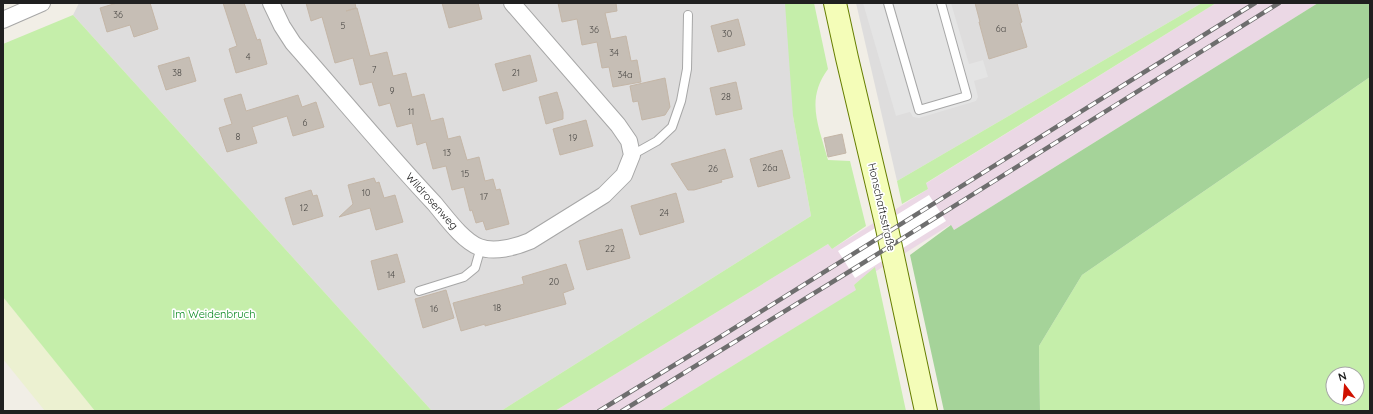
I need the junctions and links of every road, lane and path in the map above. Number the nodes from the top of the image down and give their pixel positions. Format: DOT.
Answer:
graph roads {
  1 [pos="42,3"];
  2 [pos="271,3"];
  3 [pos="512,3"];
  4 [pos="835,3"];
  5 [pos="888,3"];
  6 [pos="941,3"];
  7 [pos="688,15"];
  8 [pos="3,20"];
  9 [pos="632,155"];
  10 [pos="481,247"];
  11 [pos="419,291"];
  12 [pos="926,411"];
  1 -- 8 [label="street"];
  2 -- 10 [label="street, Wildrosenweg"];
  3 -- 9 [label="street"];
  4 -- 12 [label="street, Honschaftsstraße"];
  5 -- 6 [label="lane"];
  7 -- 9 [label="lane"];
  9 -- 10 [label="street, Wildrosenweg"];
  10 -- 11 [label="lane"];
}
